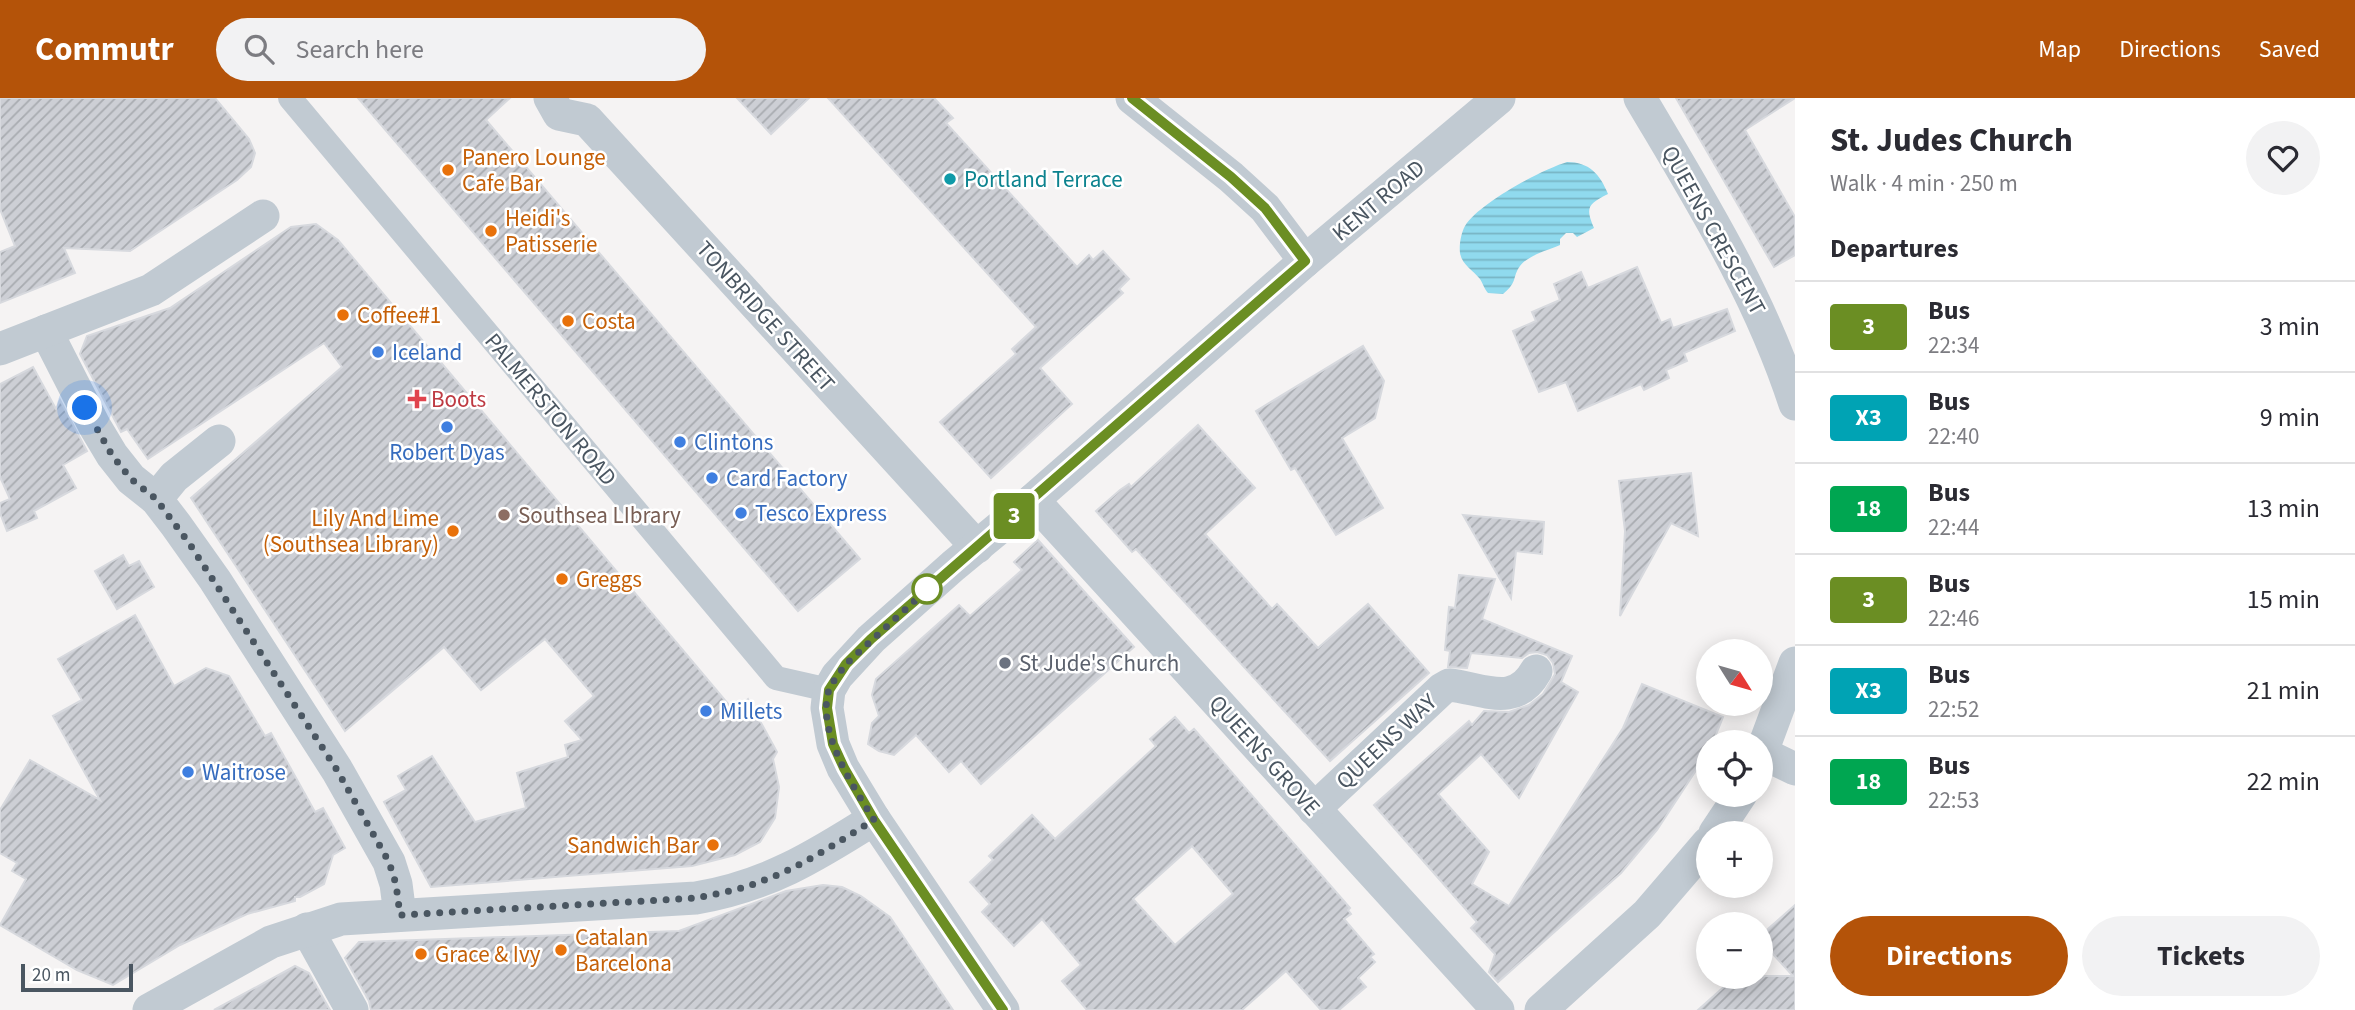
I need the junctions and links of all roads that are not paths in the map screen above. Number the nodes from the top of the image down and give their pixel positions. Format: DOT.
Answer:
graph roads {
  1 [pos="290,98"];
  2 [pos="550,98"];
  3 [pos="1132,98"];
  4 [pos="1499,98"];
  5 [pos="1640,98"];
  6 [pos="263,216"];
  7 [pos="1305,261"];
  8 [pos="46,331"];
  9 [pos="0,349"];
  10 [pos="1795,404"];
  11 [pos="219,441"];
  12 [pos="156,499"];
  13 [pos="1033,500"];
  14 [pos="977,547"];
  15 [pos="1795,663"];
  16 [pos="1536,671"];
  17 [pos="828,694"];
  18 [pos="1770,730"];
  19 [pos="1773,760"];
  20 [pos="1795,769"];
  21 [pos="1314,809"];
  22 [pos="874,820"];
  23 [pos="1696,857"];
  24 [pos="400,915"];
  25 [pos="307,929"];
  26 [pos="149,1010"];
  27 [pos="352,1010"];
  28 [pos="1003,1010"];
  29 [pos="1498,1010"];
  30 [pos="1541,1010"];
  1 -- 17 [label="street, PALMERSTON ROAD"];
  2 -- 14 [label="street, TONBRIDGE STREET"];
  3 -- 7 [label="street"];
  4 -- 7 [label="street, KENT ROAD"];
  5 -- 10 [label="street, QUEENS CRESCENT"];
  6 -- 8 [label="street"];
  7 -- 13 [label="street, KENT ROAD"];
  8 -- 9 [label="street"];
  8 -- 12 [label="street"];
  11 -- 12 [label="street"];
  12 -- 24 [label="street"];
  13 -- 14 [label="street, KENT ROAD"];
  13 -- 21 [label="street, QUEENS GROVE"];
  14 -- 17 [label="street, KENT ROAD"];
  15 -- 18 [label="street"];
  16 -- 21 [label="street, QUEENS WAY"];
  17 -- 22 [label="street"];
  19 -- 20 [label="street"];
  21 -- 29 [label="street, QUEENS GROVE"];
  22 -- 24 [label="street"];
  22 -- 28 [label="street"];
  23 -- 30 [label="street"];
  24 -- 25 [label="street"];
  25 -- 26 [label="street"];
  25 -- 27 [label="street"];
}
